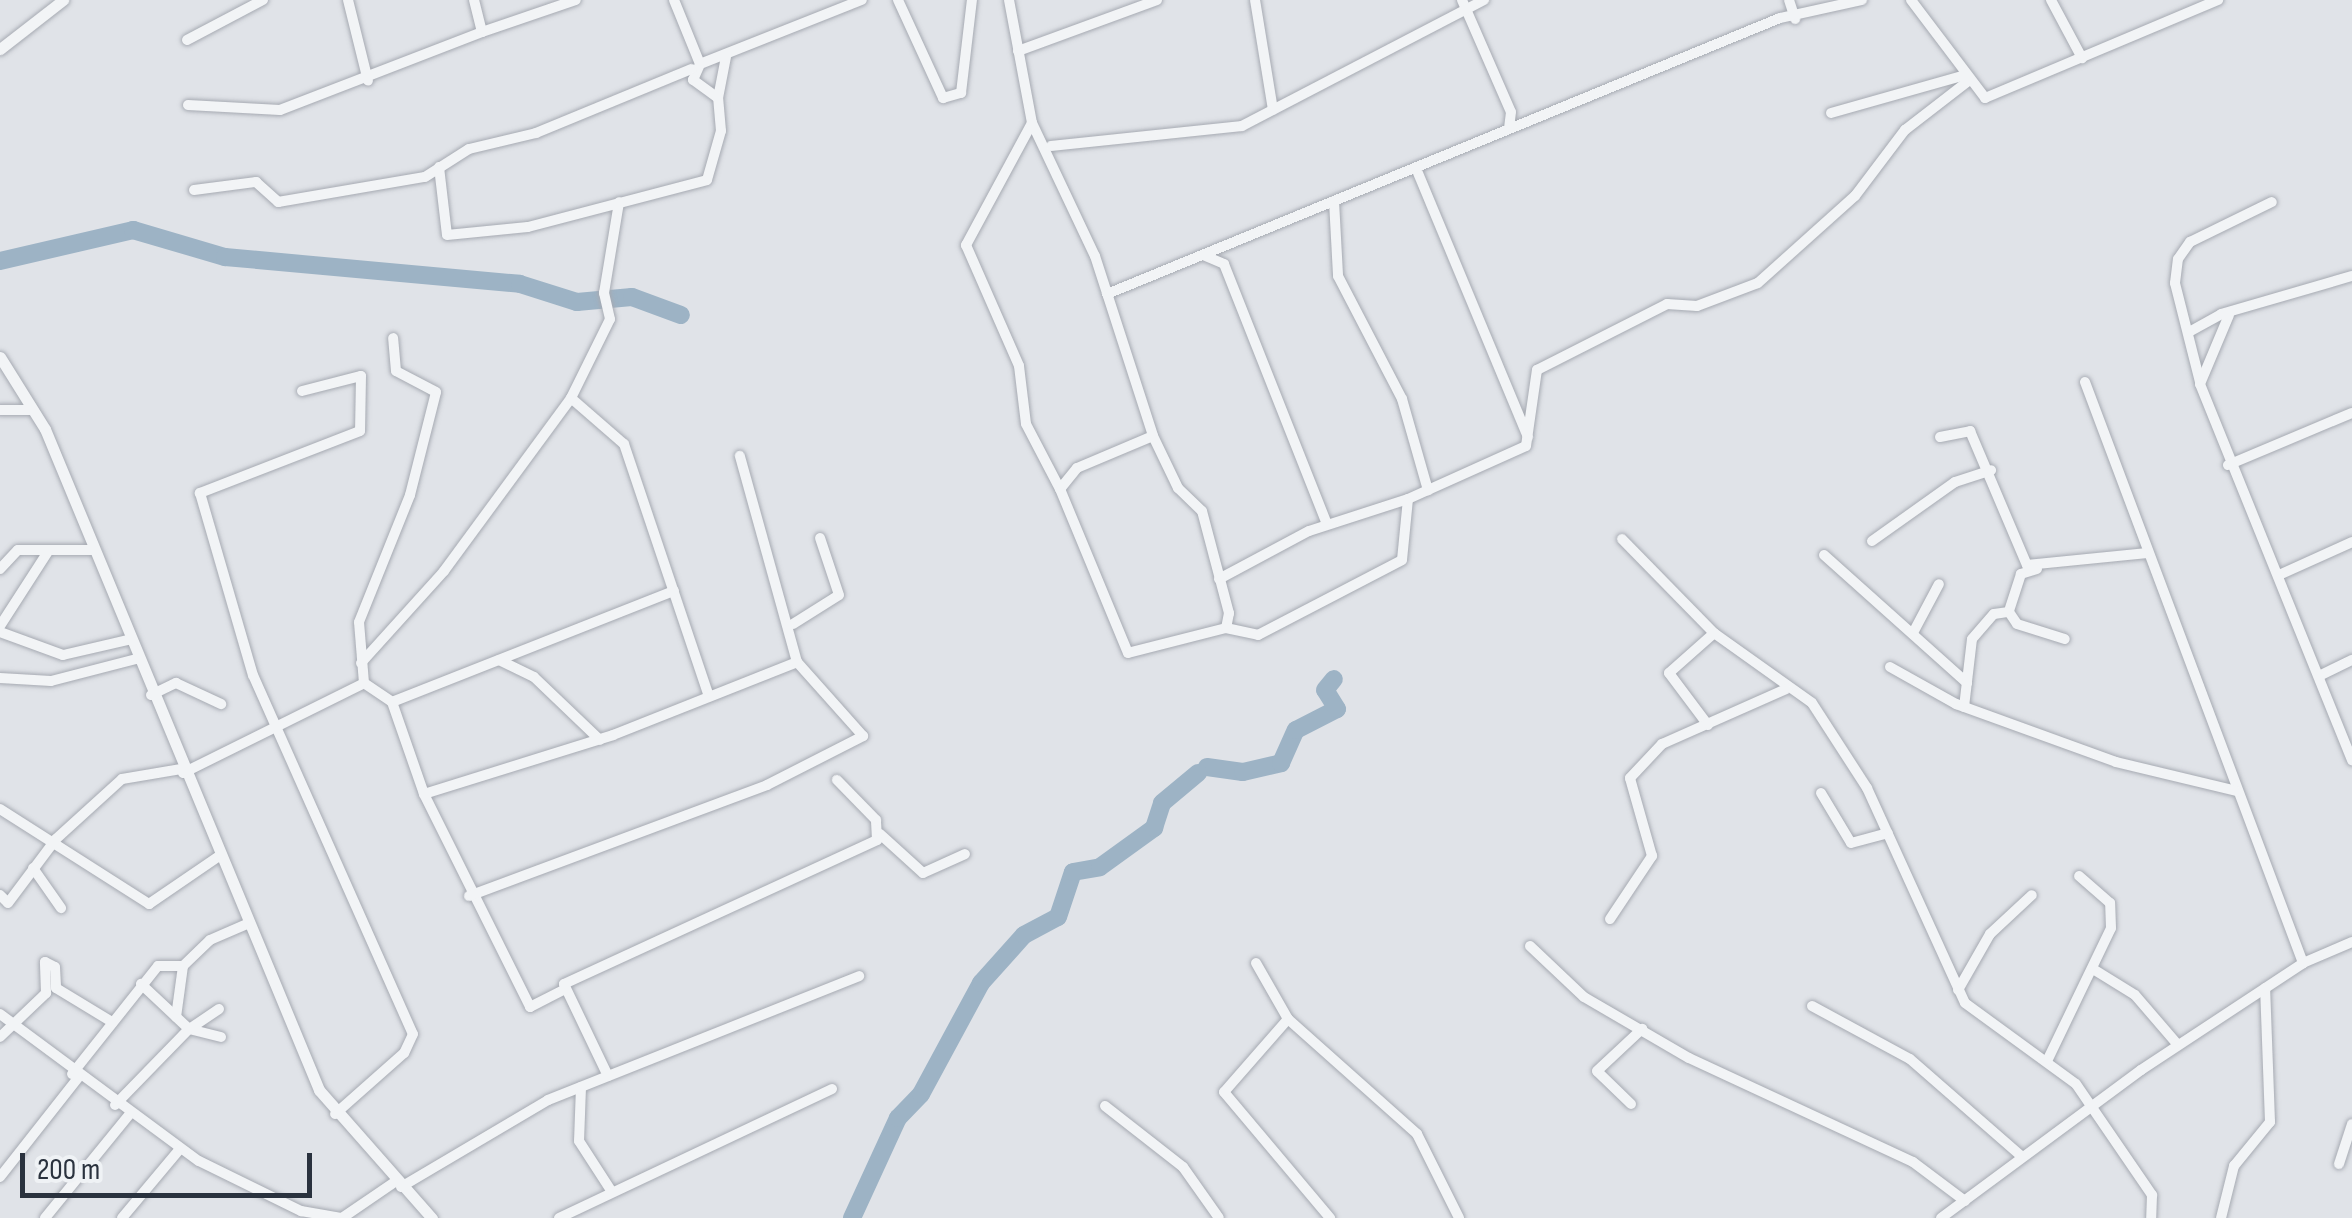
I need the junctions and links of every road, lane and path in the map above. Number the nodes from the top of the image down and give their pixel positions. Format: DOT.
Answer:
graph roads {
  1 [pos="63,0"];
  2 [pos="263,0"];
  3 [pos="348,0"];
  4 [pos="474,0"];
  5 [pos="576,0"];
  6 [pos="674,0"];
  7 [pos="862,0"];
  8 [pos="898,0"];
  9 [pos="972,0"];
  10 [pos="1009,0"];
  11 [pos="1157,0"];
  12 [pos="1255,0"];
  13 [pos="1484,0"];
  14 [pos="1789,0"];
  15 [pos="1862,0"];
  16 [pos="1911,0"];
  17 [pos="2051,0"];
  18 [pos="2174,0"];
  19 [pos="2218,0"];
  20 [pos="842,3"];
  21 [pos="1465,6"];
  22 [pos="2177,14"];
  23 [pos="1795,19"];
  24 [pos="482,32"];
  25 [pos="187,40"];
  26 [pos="0,49"];
  27 [pos="1018,51"];
  28 [pos="726,57"];
  29 [pos="2082,58"];
  30 [pos="696,66"];
  31 [pos="1964,79"];
  32 [pos="368,81"];
  33 [pos="718,98"];
  34 [pos="188,105"];
  35 [pos="1273,110"];
  36 [pos="1511,112"];
  37 [pos="1832,112"];
  38 [pos="1532,120"];
  39 [pos="1032,123"];
  40 [pos="1509,128"];
  41 [pos="1051,146"];
  42 [pos="439,167"];
  43 [pos="1418,173"];
  44 [pos="194,190"];
  45 [pos="1334,201"];
  46 [pos="619,202"];
  47 [pos="2272,202"];
  48 [pos="1230,245"];
  49 [pos="1202,254"];
  50 [pos="1224,264"];
  51 [pos="2352,276"];
  52 [pos="1108,294"];
  53 [pos="2228,315"];
  54 [pos="2189,332"];
  55 [pos="393,338"];
  56 [pos="0,358"];
  57 [pos="2085,382"];
  58 [pos="2200,384"];
  59 [pos="302,390"];
  60 [pos="571,398"];
  61 [pos="0,410"];
  62 [pos="31,410"];
  63 [pos="2352,413"];
  64 [pos="1153,436"];
  65 [pos="1528,437"];
  66 [pos="1940,438"];
  67 [pos="740,456"];
  68 [pos="2252,456"];
  69 [pos="2228,465"];
  70 [pos="1991,470"];
  71 [pos="2243,474"];
  72 [pos="1060,489"];
  73 [pos="1428,490"];
  74 [pos="1408,498"];
  75 [pos="1326,524"];
  76 [pos="820,538"];
  77 [pos="1622,539"];
  78 [pos="1872,541"];
  79 [pos="2352,542"];
  80 [pos="0,544"];
  81 [pos="49,550"];
  82 [pos="92,550"];
  83 [pos="2146,553"];
  84 [pos="1824,555"];
  85 [pos="2,564"];
  86 [pos="2038,569"];
  87 [pos="2280,575"];
  88 [pos="1219,579"];
  89 [pos="1938,584"];
  90 [pos="674,591"];
  91 [pos="2008,612"];
  92 [pos="793,624"];
  93 [pos="1226,628"];
  94 [pos="0,629"];
  95 [pos="1914,631"];
  96 [pos="1714,633"];
  97 [pos="128,640"];
  98 [pos="2065,640"];
  99 [pos="136,660"];
  100 [pos="498,660"];
  101 [pos="2352,660"];
  102 [pos="797,662"];
  103 [pos="361,663"];
  104 [pos="1890,666"];
  105 [pos="2319,676"];
  106 [pos="0,678"];
  107 [pos="364,683"];
  108 [pos="1967,683"];
  109 [pos="1786,688"];
  110 [pos="151,695"];
  111 [pos="708,696"];
  112 [pos="392,702"];
  113 [pos="221,704"];
  114 [pos="1964,707"];
  115 [pos="1708,725"];
  116 [pos="275,730"];
  117 [pos="600,740"];
  118 [pos="2352,761"];
  119 [pos="182,771"];
  120 [pos="836,780"];
  121 [pos="2236,791"];
  122 [pos="1821,793"];
  123 [pos="424,794"];
  124 [pos="0,809"];
  125 [pos="1888,833"];
  126 [pos="880,834"];
  127 [pos="56,840"];
  128 [pos="965,854"];
  129 [pos="218,858"];
  130 [pos="33,868"];
  131 [pos="2079,876"];
  132 [pos="24,881"];
  133 [pos="2032,895"];
  134 [pos="469,896"];
  135 [pos="50,898"];
  136 [pos="4,899"];
  137 [pos="61,908"];
  138 [pos="0,915"];
  139 [pos="1610,919"];
  140 [pos="247,924"];
  141 [pos="2352,942"];
  142 [pos="1530,946"];
  143 [pos="1256,963"];
  144 [pos="2303,963"];
  145 [pos="183,966"];
  146 [pos="2093,970"];
  147 [pos="860,976"];
  148 [pos="141,984"];
  149 [pos="2264,988"];
  150 [pos="562,990"];
  151 [pos="1958,990"];
  152 [pos="1812,1006"];
  153 [pos="219,1009"];
  154 [pos="22,1011"];
  155 [pos="0,1012"];
  156 [pos="176,1017"];
  157 [pos="1288,1019"];
  158 [pos="112,1022"];
  159 [pos="14,1024"];
  160 [pos="189,1029"];
  161 [pos="1642,1029"];
  162 [pos="0,1037"];
  163 [pos="221,1037"];
  164 [pos="2178,1046"];
  165 [pos="2048,1058"];
  166 [pos="75,1076"];
  167 [pos="608,1076"];
  168 [pos="580,1087"];
  169 [pos="832,1089"];
  170 [pos="2092,1103"];
  171 [pos="1632,1104"];
  172 [pos="115,1105"];
  173 [pos="1105,1106"];
  174 [pos="335,1114"];
  175 [pos="128,1115"];
  176 [pos="2352,1124"];
  177 [pos="180,1150"];
  178 [pos="2020,1155"];
  179 [pos="2339,1164"];
  180 [pos="0,1178"];
  181 [pos="398,1184"];
  182 [pos="610,1189"];
  183 [pos="1965,1201"];
  184 [pos="2222,1217"];
  185 [pos="45,1218"];
  186 [pos="122,1218"];
  187 [pos="342,1218"];
  188 [pos="432,1218"];
  189 [pos="558,1218"];
  190 [pos="1218,1218"];
  191 [pos="1330,1218"];
  192 [pos="1458,1218"];
  193 [pos="1941,1218"];
  194 [pos="2151,1218"];
  1 -- 26 [label="street"];
  2 -- 25 [label="street"];
  3 -- 32 [label="street"];
  4 -- 24 [label="street"];
  5 -- 24 [label="street"];
  6 -- 30 [label="street"];
  7 -- 20 [label="street"];
  8 -- 9 [label="street"];
  10 -- 27 [label="street"];
  11 -- 27 [label="street"];
  12 -- 35 [label="street"];
  13 -- 21 [label="street"];
  14 -- 23 [label="street"];
  15 -- 23 [label="street"];
  16 -- 31 [label="street"];
  17 -- 29 [label="street"];
  18 -- 22 [label="street"];
  19 -- 22 [label="street"];
  20 -- 28 [label="street"];
  21 -- 35 [label="street"];
  21 -- 36 [label="street"];
  22 -- 29 [label="street"];
  23 -- 38 [label="street"];
  24 -- 32 [label="street"];
  27 -- 39 [label="street"];
  28 -- 30 [label="street"];
  28 -- 33 [label="street"];
  29 -- 31 [label="street"];
  30 -- 33 [label="street"];
  30 -- 42 [label="street"];
  31 -- 37 [label="street"];
  31 -- 65 [label="street"];
  32 -- 34 [label="street"];
  33 -- 46 [label="street"];
  35 -- 41 [label="street"];
  36 -- 38 [label="street"];
  36 -- 40 [label="street"];
  38 -- 40 [label="street"];
  39 -- 41 [label="street"];
  39 -- 72 [label="street"];
  40 -- 43 [label="street"];
  41 -- 52 [label="street"];
  42 -- 44 [label="street"];
  42 -- 46 [label="street"];
  43 -- 45 [label="street"];
  43 -- 65 [label="street"];
  45 -- 48 [label="street"];
  45 -- 73 [label="street"];
  46 -- 60 [label="street"];
  47 -- 54 [label="street"];
  48 -- 49 [label="street"];
  48 -- 50 [label="street"];
  49 -- 50 [label="street"];
  49 -- 52 [label="street"];
  50 -- 75 [label="street"];
  51 -- 53 [label="street"];
  52 -- 64 [label="street"];
  53 -- 54 [label="street"];
  53 -- 58 [label="street"];
  54 -- 58 [label="street"];
  55 -- 103 [label="street"];
  56 -- 62 [label="street"];
  57 -- 83 [label="street"];
  58 -- 69 [label="street"];
  59 -- 116 [label="street"];
  60 -- 90 [label="street"];
  60 -- 103 [label="street"];
  61 -- 62 [label="street"];
  62 -- 82 [label="street"];
  63 -- 68 [label="street"];
  64 -- 72 [label="street"];
  64 -- 88 [label="street"];
  65 -- 73 [label="street"];
  66 -- 70 [label="street"];
  67 -- 92 [label="street"];
  68 -- 69 [label="street"];
  68 -- 71 [label="street"];
  69 -- 71 [label="street"];
  70 -- 78 [label="street"];
  70 -- 86 [label="street"];
  71 -- 87 [label="street"];
  72 -- 93 [label="street"];
  73 -- 74 [label="street"];
  74 -- 75 [label="street"];
  74 -- 93 [label="street"];
  75 -- 88 [label="street"];
  76 -- 92 [label="street"];
  77 -- 96 [label="street"];
  79 -- 87 [label="street"];
  80 -- 85 [label="street"];
  81 -- 82 [label="street"];
  81 -- 85 [label="street"];
  81 -- 94 [label="street"];
  82 -- 97 [label="street"];
  83 -- 86 [label="street"];
  83 -- 121 [label="street"];
  84 -- 95 [label="street"];
  86 -- 91 [label="street"];
  87 -- 105 [label="street"];
  88 -- 93 [label="street"];
  89 -- 95 [label="street"];
  90 -- 100 [label="street"];
  90 -- 111 [label="street"];
  91 -- 98 [label="street"];
  91 -- 108 [label="street"];
  92 -- 102 [label="street"];
  94 -- 97 [label="street"];
  95 -- 108 [label="street"];
  96 -- 109 [label="street"];
  96 -- 115 [label="street"];
  97 -- 99 [label="street"];
  99 -- 106 [label="street"];
  99 -- 110 [label="street"];
  100 -- 112 [label="street"];
  100 -- 117 [label="street"];
  101 -- 105 [label="street"];
  102 -- 111 [label="street"];
  102 -- 134 [label="street"];
  103 -- 107 [label="street"];
  104 -- 114 [label="street"];
  105 -- 118 [label="street"];
  107 -- 112 [label="street"];
  107 -- 116 [label="street"];
  108 -- 114 [label="street"];
  109 -- 115 [label="street"];
  109 -- 125 [label="street"];
  110 -- 113 [label="street"];
  110 -- 119 [label="street"];
  111 -- 117 [label="street"];
  112 -- 123 [label="street"];
  114 -- 121 [label="street"];
  115 -- 139 [label="street"];
  116 -- 119 [label="street"];
  116 -- 174 [label="street"];
  117 -- 123 [label="street"];
  119 -- 127 [label="street"];
  119 -- 129 [label="street"];
  120 -- 126 [label="street"];
  121 -- 144 [label="street"];
  122 -- 125 [label="street"];
  123 -- 134 [label="street"];
  124 -- 127 [label="street"];
  125 -- 151 [label="street"];
  126 -- 128 [label="street"];
  126 -- 150 [label="street"];
  127 -- 129 [label="street"];
  127 -- 130 [label="street"];
  129 -- 140 [label="street"];
  130 -- 132 [label="street"];
  130 -- 135 [label="street"];
  131 -- 146 [label="street"];
  132 -- 135 [label="street"];
  132 -- 136 [label="street"];
  133 -- 151 [label="street"];
  134 -- 150 [label="street"];
  135 -- 137 [label="street"];
  136 -- 138 [label="street"];
  140 -- 145 [label="street"];
  140 -- 174 [label="street"];
  141 -- 144 [label="street"];
  142 -- 161 [label="street"];
  143 -- 157 [label="street"];
  144 -- 149 [label="street"];
  145 -- 148 [label="street"];
  145 -- 156 [label="street"];
  146 -- 164 [label="street"];
  146 -- 165 [label="street"];
  147 -- 167 [label="street"];
  148 -- 156 [label="street"];
  148 -- 158 [label="street"];
  149 -- 164 [label="street"];
  149 -- 184 [label="street"];
  150 -- 167 [label="street"];
  151 -- 165 [label="street"];
  152 -- 178 [label="street"];
  153 -- 160 [label="street"];
  154 -- 155 [label="street"];
  154 -- 158 [label="street"];
  154 -- 159 [label="street"];
  155 -- 159 [label="street"];
  156 -- 160 [label="street"];
  157 -- 191 [label="street"];
  157 -- 192 [label="street"];
  158 -- 166 [label="street"];
  159 -- 162 [label="street"];
  159 -- 166 [label="street"];
  160 -- 163 [label="street"];
  160 -- 172 [label="street"];
  161 -- 171 [label="street"];
  161 -- 183 [label="street"];
  164 -- 170 [label="street"];
  165 -- 170 [label="street"];
  166 -- 172 [label="street"];
  166 -- 180 [label="street"];
  167 -- 168 [label="street"];
  168 -- 181 [label="street"];
  168 -- 182 [label="street"];
  169 -- 182 [label="street"];
  170 -- 178 [label="street"];
  170 -- 194 [label="street"];
  172 -- 175 [label="street"];
  173 -- 190 [label="street"];
  174 -- 181 [label="street"];
  175 -- 177 [label="street"];
  175 -- 185 [label="street"];
  176 -- 179 [label="street"];
  177 -- 186 [label="street"];
  177 -- 187 [label="street"];
  178 -- 183 [label="street"];
  181 -- 187 [label="street"];
  181 -- 188 [label="street"];
  182 -- 189 [label="street"];
  183 -- 193 [label="street"];
}
